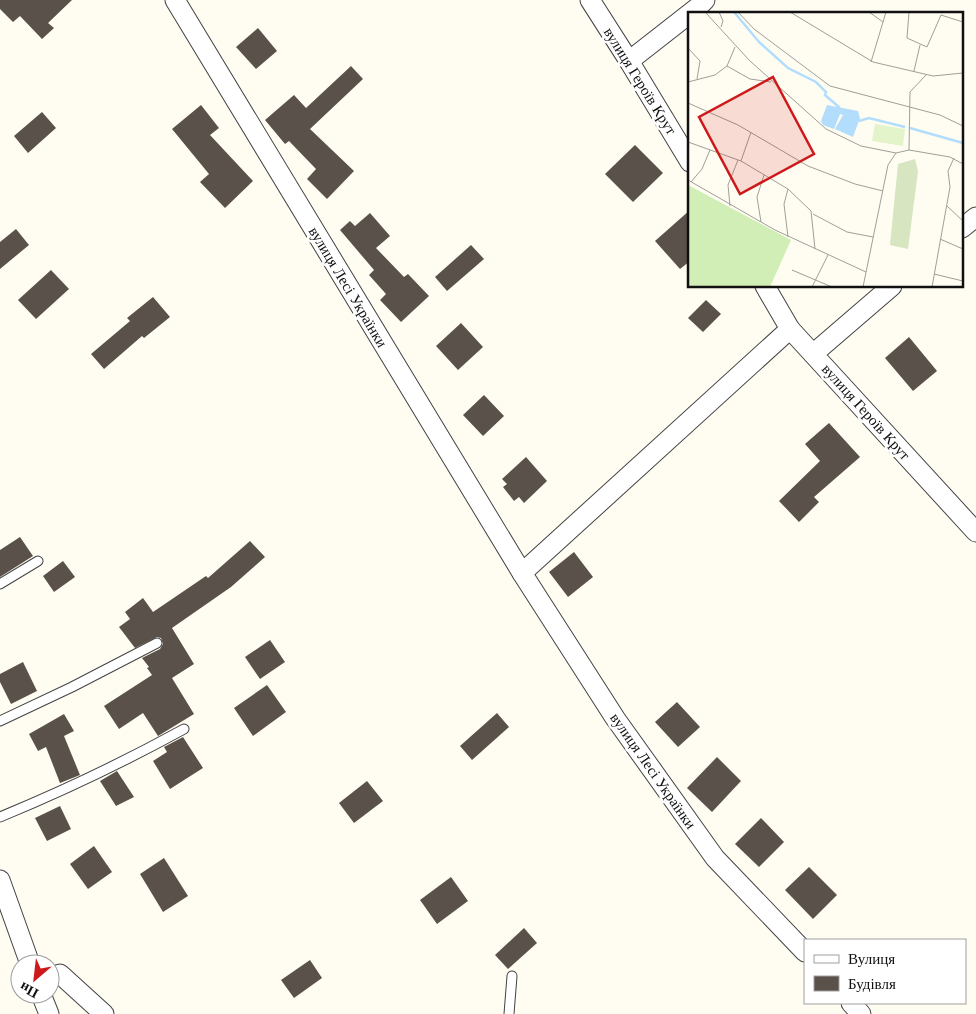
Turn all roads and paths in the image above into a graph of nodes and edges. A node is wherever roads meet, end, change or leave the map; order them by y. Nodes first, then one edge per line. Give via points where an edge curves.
1 (174, 0) edge
2 (590, 0) edge
3 (705, 0) edge
4 (692, 12) edge
5 (688, 15) edge
6 (629, 61) junction
7 (688, 159) edge
8 (976, 217) edge
9 (964, 226) edge
10 (765, 288) edge
11 (890, 288) edge
12 (790, 329) junction
13 (814, 354) junction
14 (976, 532) edge
15 (38, 561) dead end
16 (522, 573) junction
17 (0, 584) edge
18 (157, 643) dead end
19 (0, 721) edge
20 (184, 728) dead end
21 (0, 817) edge
22 (0, 880) edge
23 (804, 951) edge
24 (26, 954) edge
25 (60, 974) edge
26 (512, 976) dead end
27 (852, 1004) edge
28 (104, 1014) edge
29 (509, 1014) edge
30 (861, 1014) edge

1 - 16 street, вулиця Лесі Українки
2 - 6 street, вулиця Героїв Крут
3 - 4 street
5 - 6 street
6 - 7 street, вулиця Героїв Крут
8 - 9 street
10 - 12 street, вулиця Героїв Крут
11 - 13 street
12 - 13 street, вулиця Героїв Крут
12 - 16 street
13 - 14 street, вулиця Героїв Крут
15 - 17 lane
16 - 23 street, вулиця Лесі Українки via 615,718 715,858
18 - 19 lane
20 - 21 lane via 127,759
22 - 24 street
25 - 28 street
26 - 29 lane
27 - 30 street

